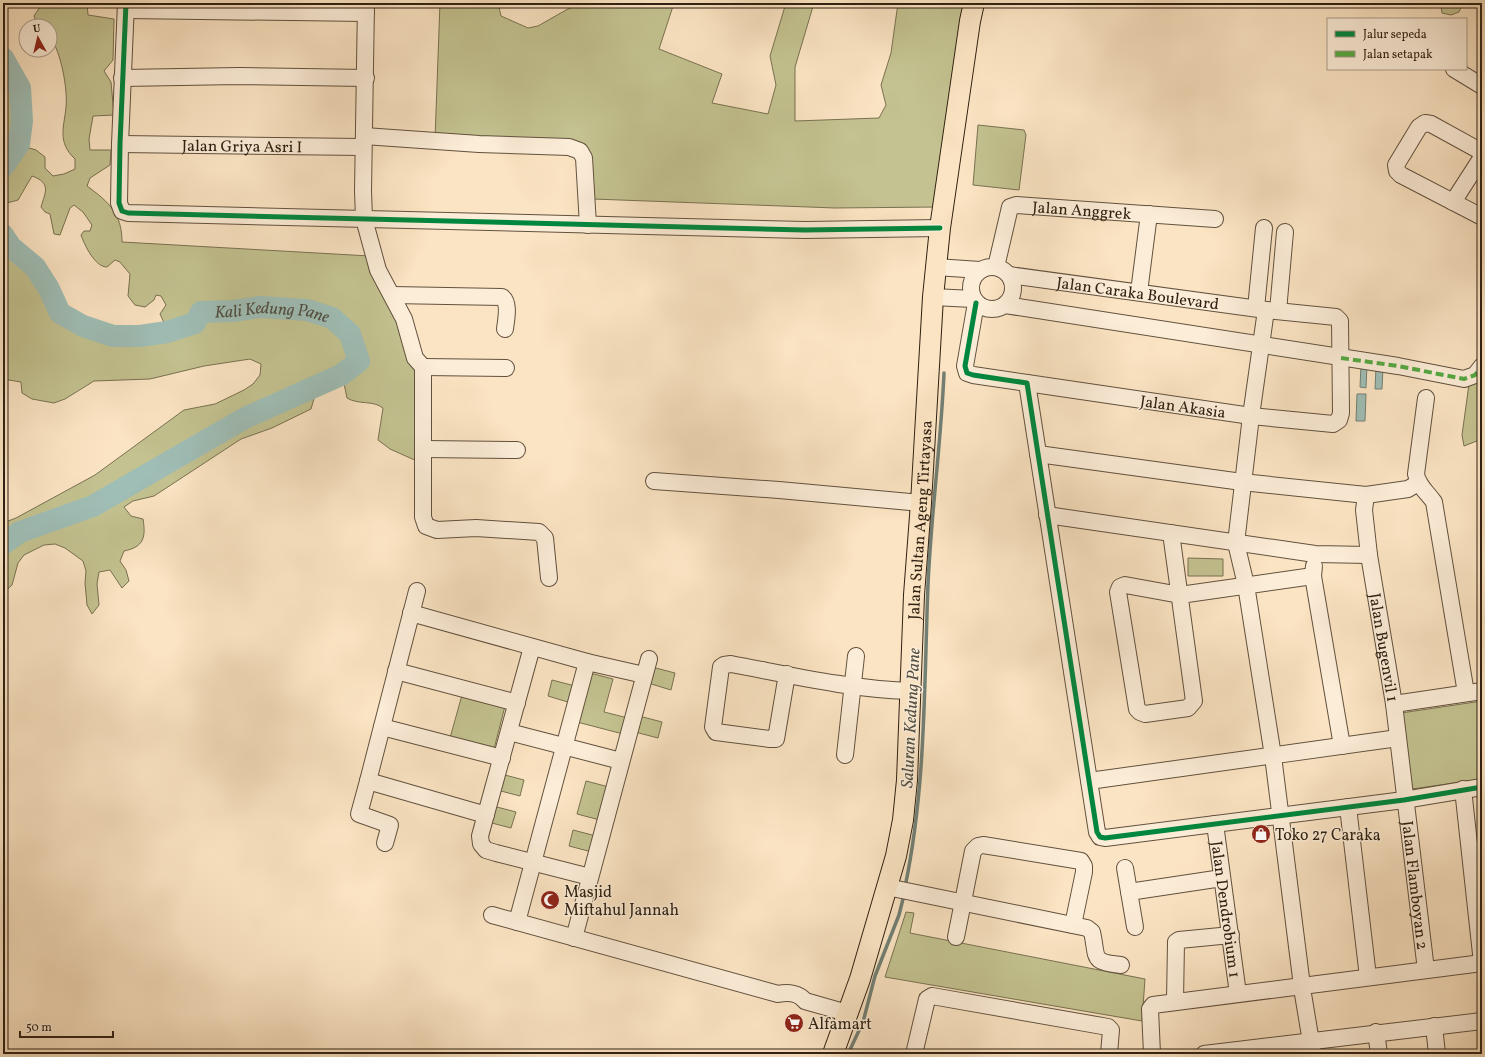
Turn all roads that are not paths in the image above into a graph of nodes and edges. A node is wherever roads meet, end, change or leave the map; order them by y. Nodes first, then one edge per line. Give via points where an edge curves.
1 (974, 3) edge
2 (126, 7) edge
3 (366, 8) edge
4 (1457, 70) edge
5 (122, 78) junction
6 (366, 78) junction
7 (1480, 79) edge
8 (364, 142) junction
9 (120, 144) junction
10 (1482, 152) edge
11 (1482, 157) edge
12 (1453, 202) junction
13 (1149, 214) junction
14 (1482, 217) edge
15 (364, 219) junction
16 (1215, 219) dead end
17 (588, 225) junction
18 (940, 228) junction
19 (1264, 228) dead end
20 (1285, 232) dead end
21 (940, 267) junction
22 (980, 270) junction
23 (1002, 271) junction
24 (1139, 292) junction
25 (392, 295) junction
26 (936, 297) junction
27 (969, 300) junction
28 (1005, 305) junction
29 (1267, 310) junction
30 (505, 329) dead end
31 (1261, 345) junction
32 (1340, 358) junction
33 (1482, 366) edge
34 (423, 367) junction
35 (506, 368) dead end
36 (1027, 383) junction
37 (1426, 398) dead end
38 (1251, 416) junction
39 (424, 450) junction
40 (517, 450) dead end
41 (1038, 454) junction
42 (654, 481) dead end
43 (1242, 482) junction
44 (1418, 483) junction
45 (1366, 495) junction
46 (921, 504) junction
47 (1047, 515) junction
48 (1170, 533) junction
49 (1236, 543) junction
50 (1315, 554) junction
51 (1369, 555) junction
52 (1313, 576) junction
53 (549, 578) dead end
54 (1246, 585) junction
55 (417, 591) dead end
56 (1180, 595) junction
57 (411, 613) junction
58 (532, 647) junction
59 (856, 656) dead end
60 (649, 659) dead end
61 (587, 662) junction
62 (396, 671) junction
63 (787, 674) junction
64 (644, 675) junction
65 (853, 687) junction
66 (909, 691) junction
67 (1482, 691) edge
68 (1466, 693) junction
69 (517, 703) junction
70 (1394, 704) junction
71 (382, 727) junction
72 (509, 732) junction
73 (1398, 738) junction
74 (564, 746) junction
75 (1342, 746) junction
76 (845, 755) dead end
77 (1273, 756) junction
78 (502, 758) junction
79 (621, 761) junction
80 (368, 780) junction
81 (1089, 781) junction
82 (1482, 788) edge
83 (1463, 790) junction
84 (1404, 800) junction
85 (1348, 807) junction
86 (486, 815) junction
87 (1282, 816) junction
88 (1214, 824) junction
89 (385, 843) dead end
90 (533, 864) junction
91 (1125, 868) dead end
92 (590, 877) junction
93 (1222, 878) junction
94 (892, 888) junction
95 (1129, 892) junction
96 (963, 903) junction
97 (492, 915) dead end
98 (517, 922) junction
99 (1073, 925) junction
100 (1135, 927) dead end
101 (1230, 935) junction
102 (956, 937) dead end
103 (574, 938) junction
104 (1482, 963) edge
105 (1121, 965) dead end
106 (1426, 970) junction
107 (1368, 977) junction
108 (1303, 986) junction
109 (1238, 994) junction
110 (1175, 1001) junction
111 (847, 1013) junction
112 (1482, 1021) edge
113 (1434, 1026) junction
114 (1376, 1032) junction
115 (1312, 1047) edge
116 (1248, 1052) edge
117 (832, 1054) edge
118 (914, 1054) edge
119 (1108, 1054) edge
120 (1152, 1054) edge
121 (1204, 1054) edge
122 (1379, 1054) edge
123 (1437, 1054) edge

1 - 18 main road, Jalan Sultan Ageng Tirtayasa
2 - 3 street
2 - 5 street
3 - 6 street
4 - 7 street
5 - 6 street
5 - 9 street
6 - 8 street
8 - 9 street, Jalan Griya Asri I
8 - 15 street
8 - 17 street, Jalan Griya Asri I via 570,147 580,150 584,158
9 - 15 street via 119,203 122,211 128,213
10 - 12 street via 1425,123 1419,127 1396,165 1401,175
11 - 12 street
12 - 14 street
13 - 16 street, Jalan Anggrek
13 - 23 street, Jalan Anggrek via 1016,205 1010,207
13 - 24 street
15 - 17 street
15 - 25 street via 378,270
17 - 18 street via 805,230
18 - 21 main road, Jalan Sultan Ageng Tirtayasa
19 - 29 street
20 - 29 street
21 - 22 street
21 - 26 main road, Jalan Sultan Ageng Tirtayasa
22 - 23 street via 987,267
22 - 27 street via 971,284
23 - 24 street, Jalan Caraka Boulevard
23 - 28 street via 1012,283 1013,291
24 - 29 street, Jalan Caraka Boulevard
25 - 30 street via 502,297 506,305
25 - 34 street via 404,319 415,358
26 - 27 street
26 - 46 main road, Jalan Sultan Ageng Tirtayasa
27 - 28 street via 990,309
27 - 36 street, Jalan Akasia via 965,366 967,373
28 - 31 street, Jalan Caraka Boulevard
29 - 31 street
29 - 32 street, Jalan Caraka Boulevard via 1339,318
31 - 32 street, Jalan Caraka Boulevard
31 - 38 street
32 - 33 street, Jalan Caraka Boulevard via 1464,379 1474,375
32 - 38 street, Jalan Akasia via 1339,420 1333,424
34 - 35 street
34 - 39 street
36 - 38 street, Jalan Akasia
36 - 41 street
37 - 44 street via 1416,474
38 - 43 street
39 - 40 street
39 - 53 street via 422,508 426,526 437,530 469,528 538,532 545,538
41 - 43 street
41 - 47 street
42 - 46 street
43 - 45 street
43 - 49 street
44 - 45 street via 1408,489
44 - 68 street via 1434,502
45 - 51 street, Jalan Bugenvil 1 via 1364,510
46 - 66 main road, Jalan Sultan Ageng Tirtayasa
47 - 48 street
47 - 81 street
48 - 49 street
48 - 56 street
49 - 50 street
49 - 54 street
50 - 51 street
50 - 52 street
51 - 70 street, Jalan Bugenvil 1
52 - 54 street
52 - 75 street
54 - 56 street
54 - 77 street
55 - 57 street
56 - 56 street via 1194,701 1188,708 1145,714 1137,709 1118,592 1120,587 1125,585
57 - 58 street
57 - 62 street
58 - 61 street
58 - 69 street
59 - 65 street
60 - 64 street
61 - 64 street
61 - 74 street
62 - 69 street
62 - 71 street
63 - 63 street via 776,739 716,732 713,727 721,667 731,664
63 - 65 street
64 - 79 street
65 - 66 street
65 - 76 street
66 - 94 main road, Jalan Sultan Ageng Tirtayasa via 903,820
67 - 68 street
68 - 70 street
69 - 72 street
70 - 73 street, Jalan Bugenvil 1
71 - 78 street
71 - 80 street
72 - 74 street
72 - 78 street
73 - 75 street
73 - 84 street, Jalan Bugenvil 1
74 - 79 street
74 - 90 street
75 - 77 street
77 - 81 street
77 - 87 street
78 - 86 street
79 - 92 street
80 - 86 street
80 - 89 street via 358,814 390,825
81 - 88 street via 1100,837
82 - 83 street
83 - 84 street
83 - 104 street
84 - 85 street
84 - 106 street, Jalan Flamboyan 2
85 - 87 street
85 - 107 street
86 - 90 street via 480,836 481,844 486,850
87 - 88 street
87 - 108 street
88 - 93 street, Jalan Dendrobium 1
90 - 92 street
90 - 98 street
91 - 95 street
92 - 103 street
93 - 95 street
93 - 101 street, Jalan Dendrobium 1
94 - 96 street
94 - 111 main road, Jalan Sultan Ageng Tirtayasa
95 - 100 street
96 - 99 street
96 - 99 street via 973,851 978,846 1082,861 1084,872
96 - 102 street
97 - 98 street
98 - 103 street
99 - 105 street via 1087,928 1092,932 1099,960 1103,963
101 - 109 street, Jalan Dendrobium 1
101 - 110 street via 1176,942
103 - 111 street via 778,994 787,992 801,996 805,1001
104 - 106 street
106 - 107 street
107 - 108 street
108 - 109 street
108 - 115 street
109 - 110 street
110 - 120 street via 1150,1006
111 - 117 main road, Jalan Sultan Ageng Tirtayasa
112 - 113 street
113 - 114 street
113 - 123 street
114 - 115 street
114 - 122 street
115 - 116 street
116 - 121 street
118 - 119 street via 923,1009 927,999 932,996 1108,1027 1112,1036

